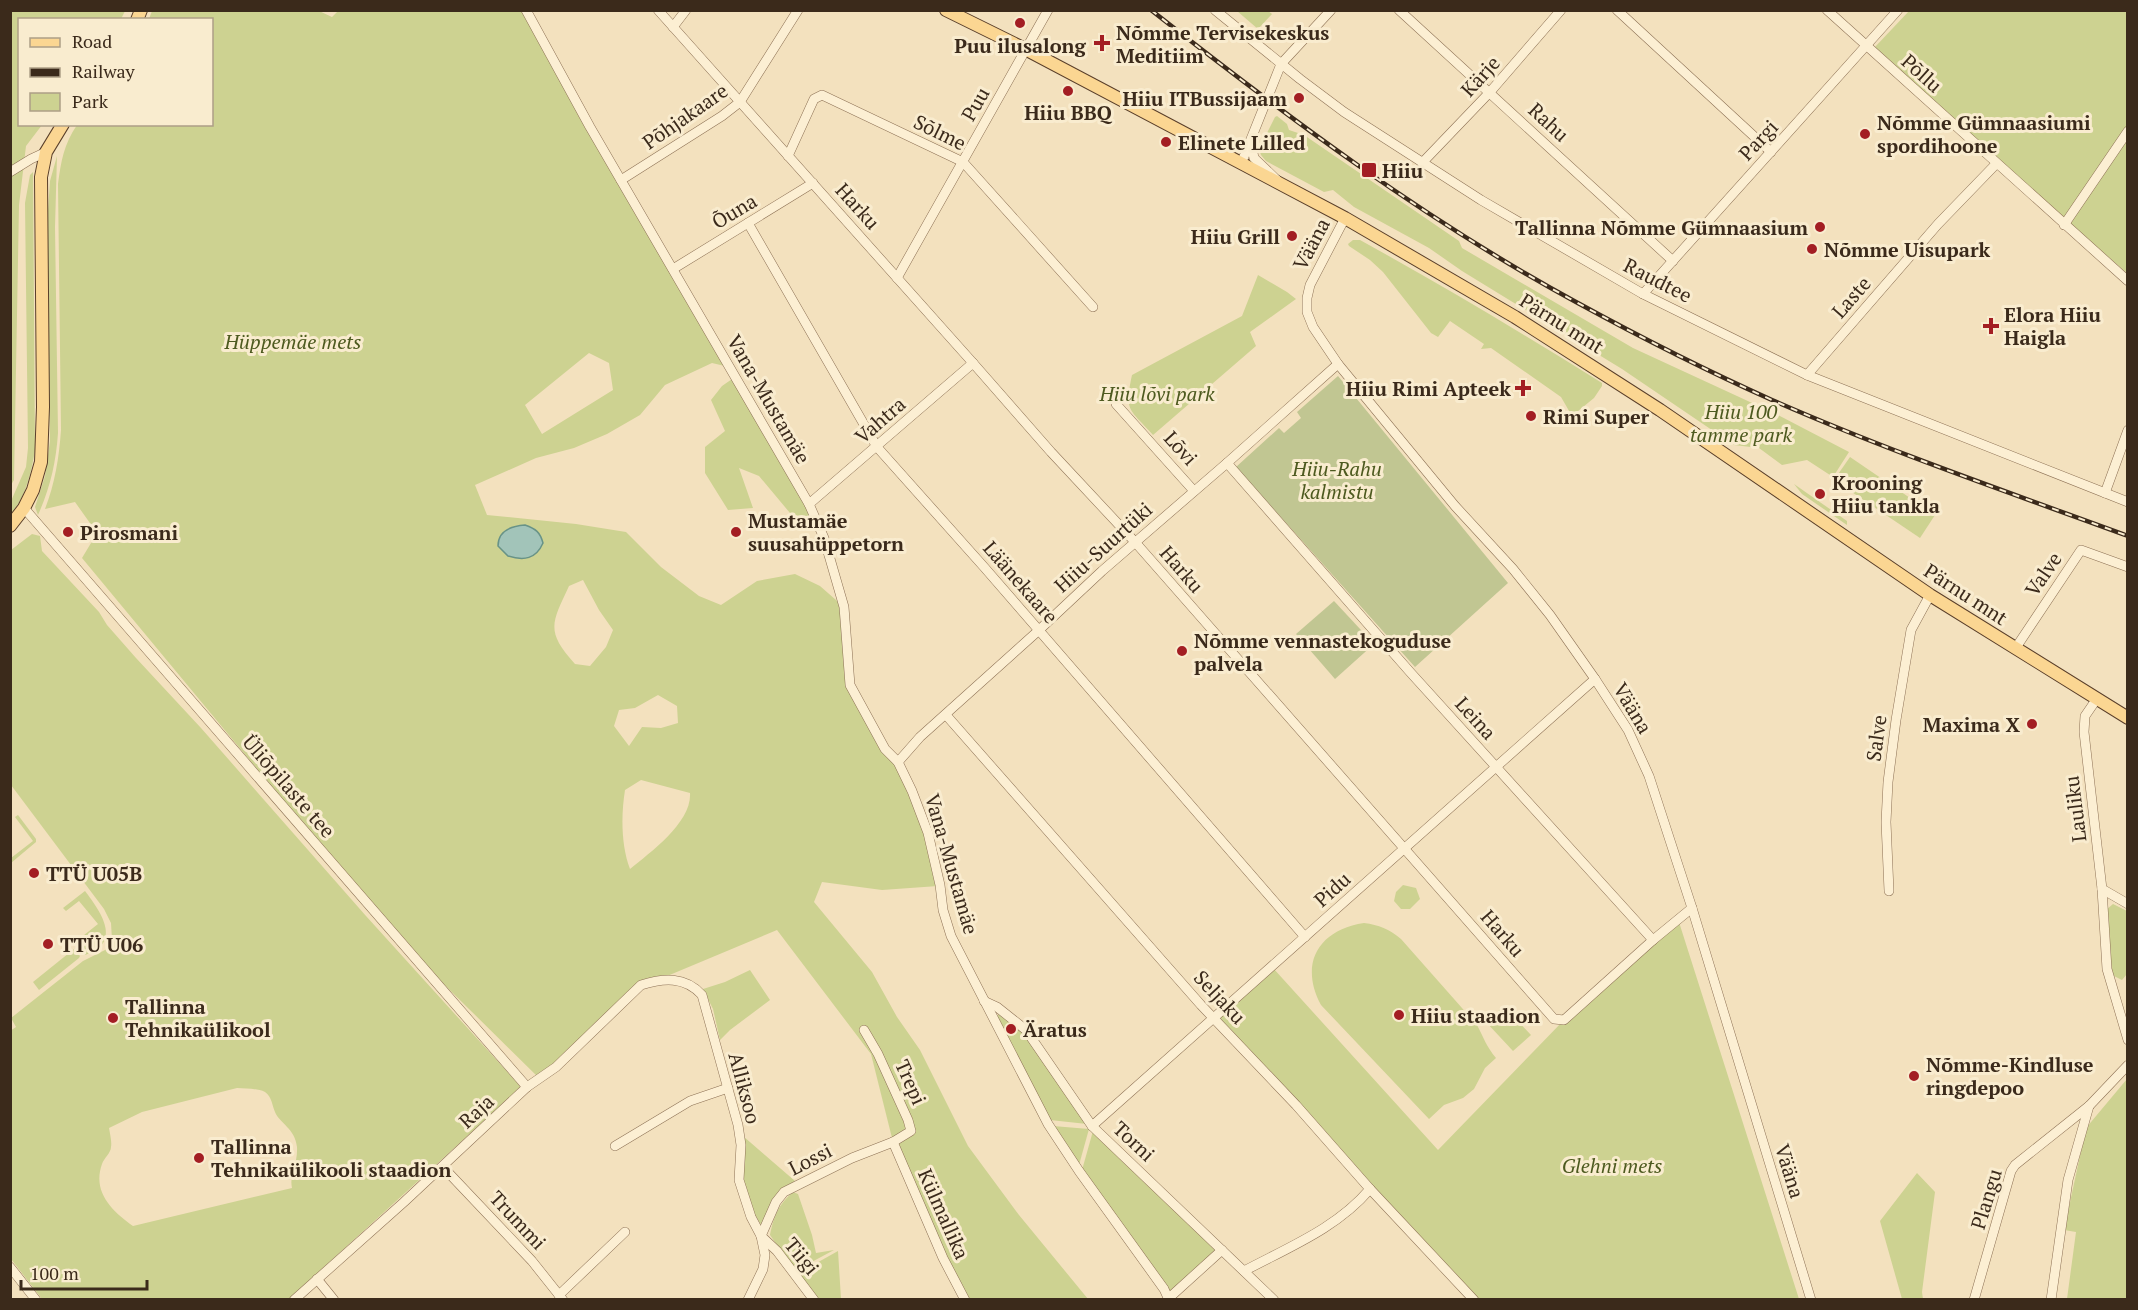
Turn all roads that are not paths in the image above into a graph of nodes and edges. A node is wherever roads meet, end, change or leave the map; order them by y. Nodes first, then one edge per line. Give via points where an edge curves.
1 (526, 10) edge
2 (658, 10) edge
3 (686, 10) edge
4 (798, 10) edge
5 (946, 10) edge
6 (1048, 10) edge
7 (1215, 10) edge
8 (1331, 10) edge
9 (1400, 10) edge
10 (1561, 10) edge
11 (1617, 10) edge
12 (1827, 10) edge
13 (1898, 10) edge
14 (673, 27) junction
15 (1867, 47) junction
16 (1027, 50) junction
17 (1281, 64) junction
18 (1490, 92) junction
19 (740, 102) junction
20 (62, 126) edge
21 (2127, 131) edge
22 (1251, 141) junction
23 (46, 152) junction
24 (1771, 152) junction
25 (788, 156) junction
26 (963, 162) junction
27 (1422, 163) junction
28 (1241, 164) junction
29 (1996, 164) junction
30 (10, 172) edge
31 (621, 180) junction
32 (813, 183) junction
33 (1281, 185) junction
34 (1346, 219) junction
35 (748, 223) junction
36 (2064, 225) junction
37 (1673, 261) junction
38 (673, 269) junction
39 (897, 278) junction
40 (2127, 281) edge
41 (1643, 294) junction
42 (1093, 307) dead end
43 (974, 363) junction
44 (1338, 364) junction
45 (1807, 375) junction
46 (1116, 404) dead end
47 (2127, 430) edge
48 (877, 447) junction
49 (1227, 463) junction
50 (1194, 491) junction
51 (2105, 493) junction
52 (2127, 502) edge
53 (809, 504) junction
54 (24, 508) junction
55 (10, 526) edge
56 (1135, 543) junction
57 (2127, 567) edge
58 (1930, 595) junction
59 (1038, 631) junction
60 (2015, 649) junction
61 (1595, 679) junction
62 (2096, 700) junction
63 (946, 715) junction
64 (2127, 718) edge
65 (898, 762) junction
66 (1496, 768) junction
67 (1403, 849) junction
68 (2102, 890) junction
69 (1889, 891) dead end
70 (2127, 904) edge
71 (1692, 908) junction
72 (1305, 937) junction
73 (1653, 940) junction
74 (693, 986) joint
75 (984, 1001) junction
76 (1214, 1017) junction
77 (864, 1030) dead end
78 (2127, 1040) edge
79 (2127, 1065) edge
80 (527, 1087) junction
81 (728, 1088) junction
82 (2089, 1106) junction
83 (1092, 1126) junction
84 (893, 1142) junction
85 (615, 1146) dead end
86 (443, 1167) junction
87 (1370, 1189) junction
88 (626, 1232) dead end
89 (761, 1236) junction
90 (1222, 1250) junction
91 (10, 1267) edge
92 (1245, 1270) junction
93 (317, 1279) junction
94 (561, 1297) edge
95 (36, 1299) edge
96 (294, 1299) edge
97 (334, 1299) edge
98 (748, 1299) edge
99 (814, 1299) edge
100 (965, 1299) edge
101 (1169, 1299) edge
102 (1274, 1299) edge
103 (1474, 1299) edge
104 (1811, 1299) edge
105 (1974, 1299) edge
106 (2051, 1299) edge

1 - 31 street, Vana-Mustamäe
2 - 14 street, Harku
3 - 14 street
4 - 19 street, Põhjakaare
5 - 16 main road, Pärnu mnt
6 - 16 street, Puu
7 - 17 street, Raudtee
8 - 17 street
9 - 18 street, Rahu
10 - 18 street, Kärje
11 - 24 street
12 - 15 street, Põllu
13 - 15 street, Pargi
14 - 19 street, Harku
15 - 24 street, Pargi
15 - 29 street, Põllu
16 - 26 street, Puu
16 - 28 main road, Pärnu mnt
17 - 22 street
17 - 27 street, Raudtee via 1344,112
18 - 27 street, Kärje
18 - 37 street, Rahu
19 - 25 street, Harku
19 - 31 street, Põhjakaare
20 - 23 main road
21 - 36 street
22 - 28 street
22 - 33 street via 1254,158
23 - 30 street
23 - 54 main road via 39,198 41,462
24 - 37 street, Pargi
25 - 26 street, Sõlme via 814,99 822,95
25 - 32 street, Harku
26 - 39 street, Puu
26 - 42 street, Sõlme
27 - 41 street, Raudtee
28 - 33 main road, Pärnu mnt
29 - 36 street, Põllu
29 - 45 street, Laste
31 - 38 street, Vana-Mustamäe
32 - 35 street, Õuna
32 - 39 street, Harku
33 - 34 main road, Pärnu mnt
34 - 44 street, Vääna via 1326,251 1307,298 1313,327
34 - 58 main road, Pärnu mnt via 1588,362
35 - 38 street, Õuna
35 - 48 street, Läänekaare
36 - 40 street, Põllu
37 - 41 street, Pargi
38 - 53 street, Vana-Mustamäe
39 - 43 street, Harku
41 - 45 street, Raudtee
43 - 48 street, Vahtra
43 - 56 street, Harku
44 - 49 street, Hiiu-Suurtüki
44 - 61 street, Vääna via 1532,592
45 - 51 street, Raudtee
46 - 50 street, Lõvi
47 - 51 street
48 - 53 street, Vahtra
48 - 59 street, Läänekaare
49 - 50 street, Hiiu-Suurtüki
49 - 66 street, Leina
50 - 56 street, Hiiu-Suurtüki
51 - 52 street, Raudtee
53 - 65 street, Vana-Mustamäe via 824,538 844,607 850,685 885,749
54 - 55 main road
54 - 80 street, Üliõpilaste tee
56 - 59 street, Hiiu-Suurtüki
56 - 67 street, Harku
57 - 60 street, Valve via 2080,550
58 - 60 main road, Pärnu mnt
58 - 69 street, Salve via 1911,630 1896,720 1886,822
59 - 63 street, Hiiu-Suurtüki
59 - 72 street, Läänekaare
60 - 62 main road, Pärnu mnt
61 - 66 street, Pidu
61 - 71 street, Vääna via 1628,730 1649,776
62 - 64 main road, Pärnu mnt
62 - 68 street, Lauliku via 2085,716 2084,732
63 - 65 street, Hiiu-Suurtüki
63 - 76 street, Seljaku
65 - 75 street, Vana-Mustamäe via 928,833 951,936
66 - 67 street, Pidu
66 - 73 street, Leina
67 - 72 street, Pidu
67 - 73 street, Harku via 1554,1019 1564,1020
68 - 70 street
68 - 78 street via 2107,969
71 - 73 street, Harku
71 - 104 street, Vääna
72 - 76 street, Pidu
74 - 80 street, Raja via 660,979 641,985 556,1067
74 - 81 street, Alliksoo via 702,995
75 - 83 street, Torni via 1026,1030
75 - 101 street, Vana-Mustamäe via 1048,1124
76 - 83 street, Pidu
76 - 87 street, Seljaku
77 - 84 street, Trepi via 911,1131
79 - 82 street, Plangu
80 - 86 street, Raja
81 - 85 street via 690,1101
81 - 89 street, Alliksoo via 741,1145 739,1180
82 - 105 street, Plangu via 2011,1171
82 - 106 street, Plangu via 2068,1180
83 - 90 street, Torni
84 - 89 street, Lossi via 784,1192
84 - 100 street, Külmallika via 942,1258
86 - 93 street, Raja
86 - 94 street, Trummi
87 - 92 street via 1358,1204 1323,1230
87 - 103 street, Seljaku
88 - 94 street
89 - 98 street via 764,1269
89 - 99 street, Tiigi
90 - 92 street, Torni
90 - 101 street
91 - 95 street
92 - 102 street, Torni
93 - 96 street, Raja
93 - 97 street

